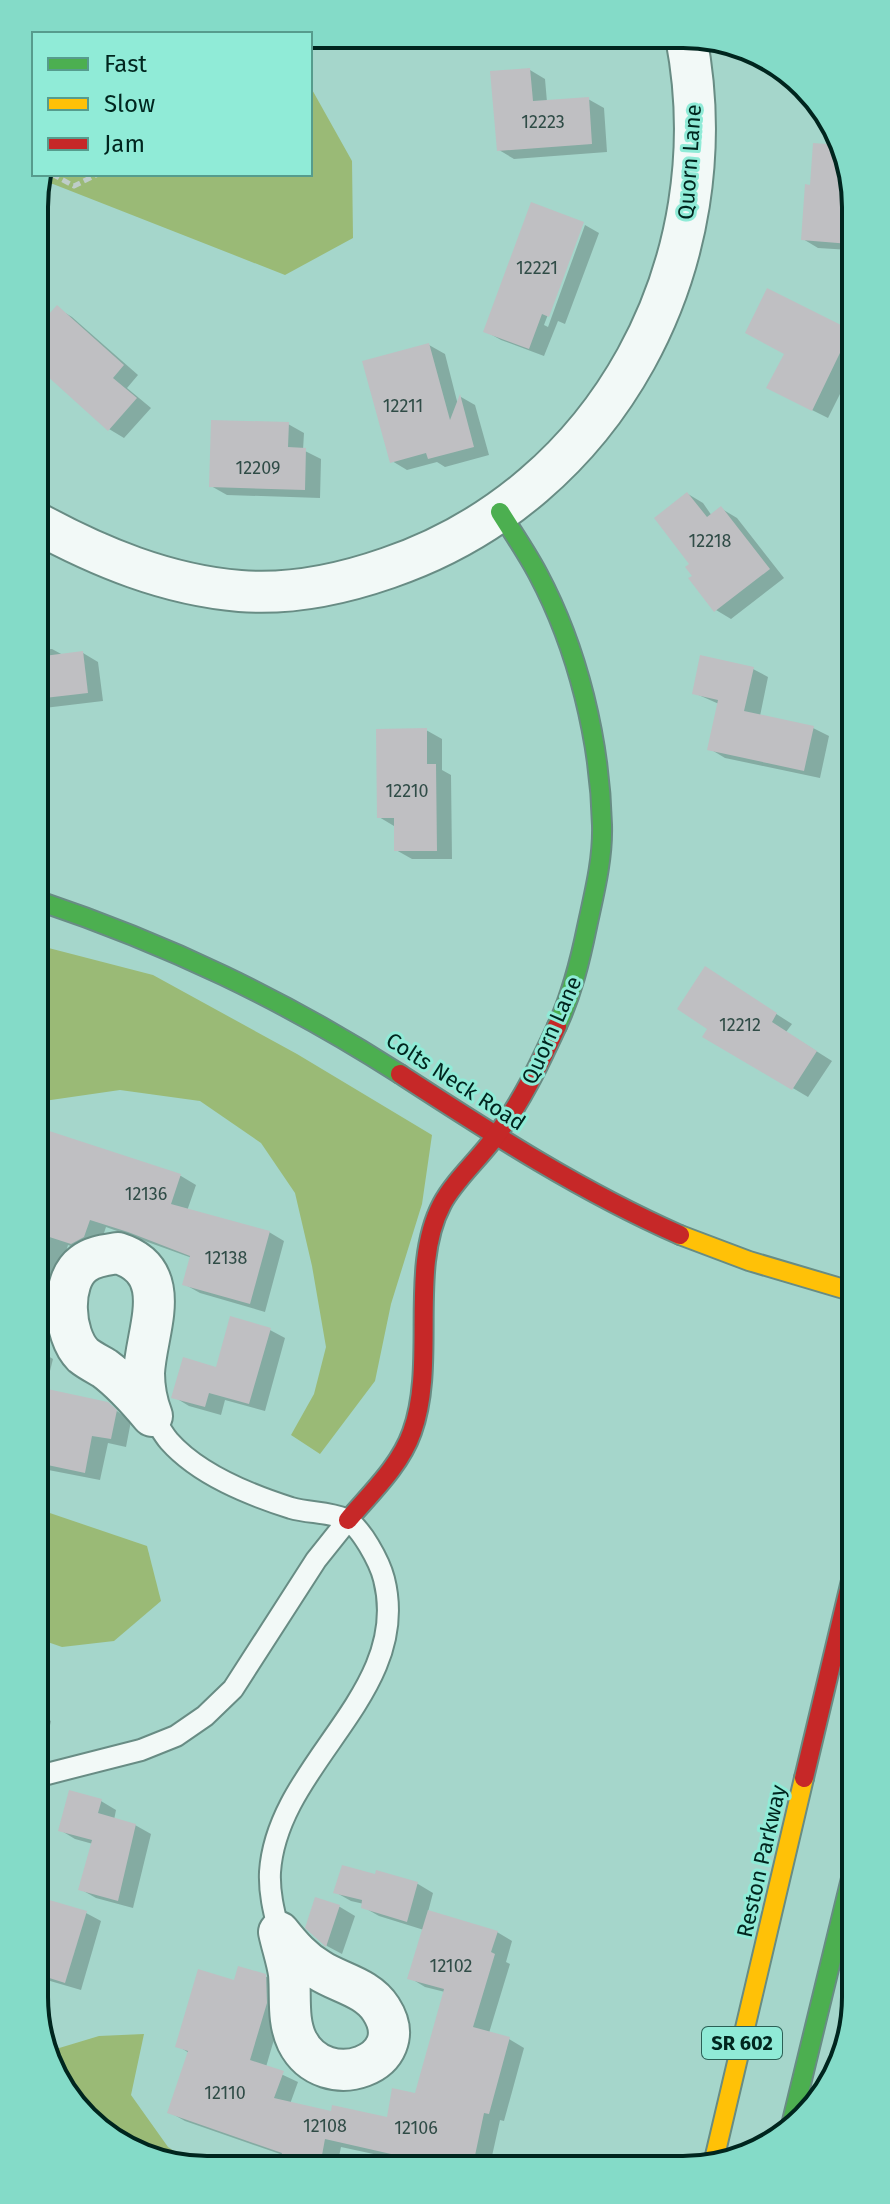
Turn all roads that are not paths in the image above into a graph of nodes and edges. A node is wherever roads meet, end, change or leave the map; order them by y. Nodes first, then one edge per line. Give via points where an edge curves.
1 (688, 48) edge
2 (500, 512) junction
3 (48, 529) edge
4 (48, 904) edge
5 (496, 1136) junction
6 (842, 1289) edge
7 (152, 1416) dead end
8 (348, 1520) junction
9 (842, 1619) edge
10 (48, 1775) edge
11 (842, 1915) edge
12 (279, 1932) dead end
13 (795, 2110) edge
14 (716, 2153) edge

1 - 2 street, Quorn Lane via 696,132 691,197 679,258 658,317 597,418 547,473
2 - 3 street, Quorn Lane via 419,558 363,577 302,589 243,591 199,585 137,569
2 - 5 street, Quorn Lane via 560,622 583,694 602,827 596,887 562,1015 532,1080
4 - 5 street, Colts Neck Road via 192,960 292,1008
5 - 6 street, Colts Neck Road via 670,1233
5 - 8 street, Quorn Lane via 442,1204 430,1241 422,1396 412,1434 393,1468
7 - 8 lane via 193,1462 244,1490
8 - 10 lane via 233,1689 205,1716 176,1736 141,1750
8 - 12 lane via 370,1546 384,1577 387,1640 375,1673 292,1800 276,1841 271,1883
9 - 14 street, Reston Parkway / SR 602
11 - 13 street, SR 602

